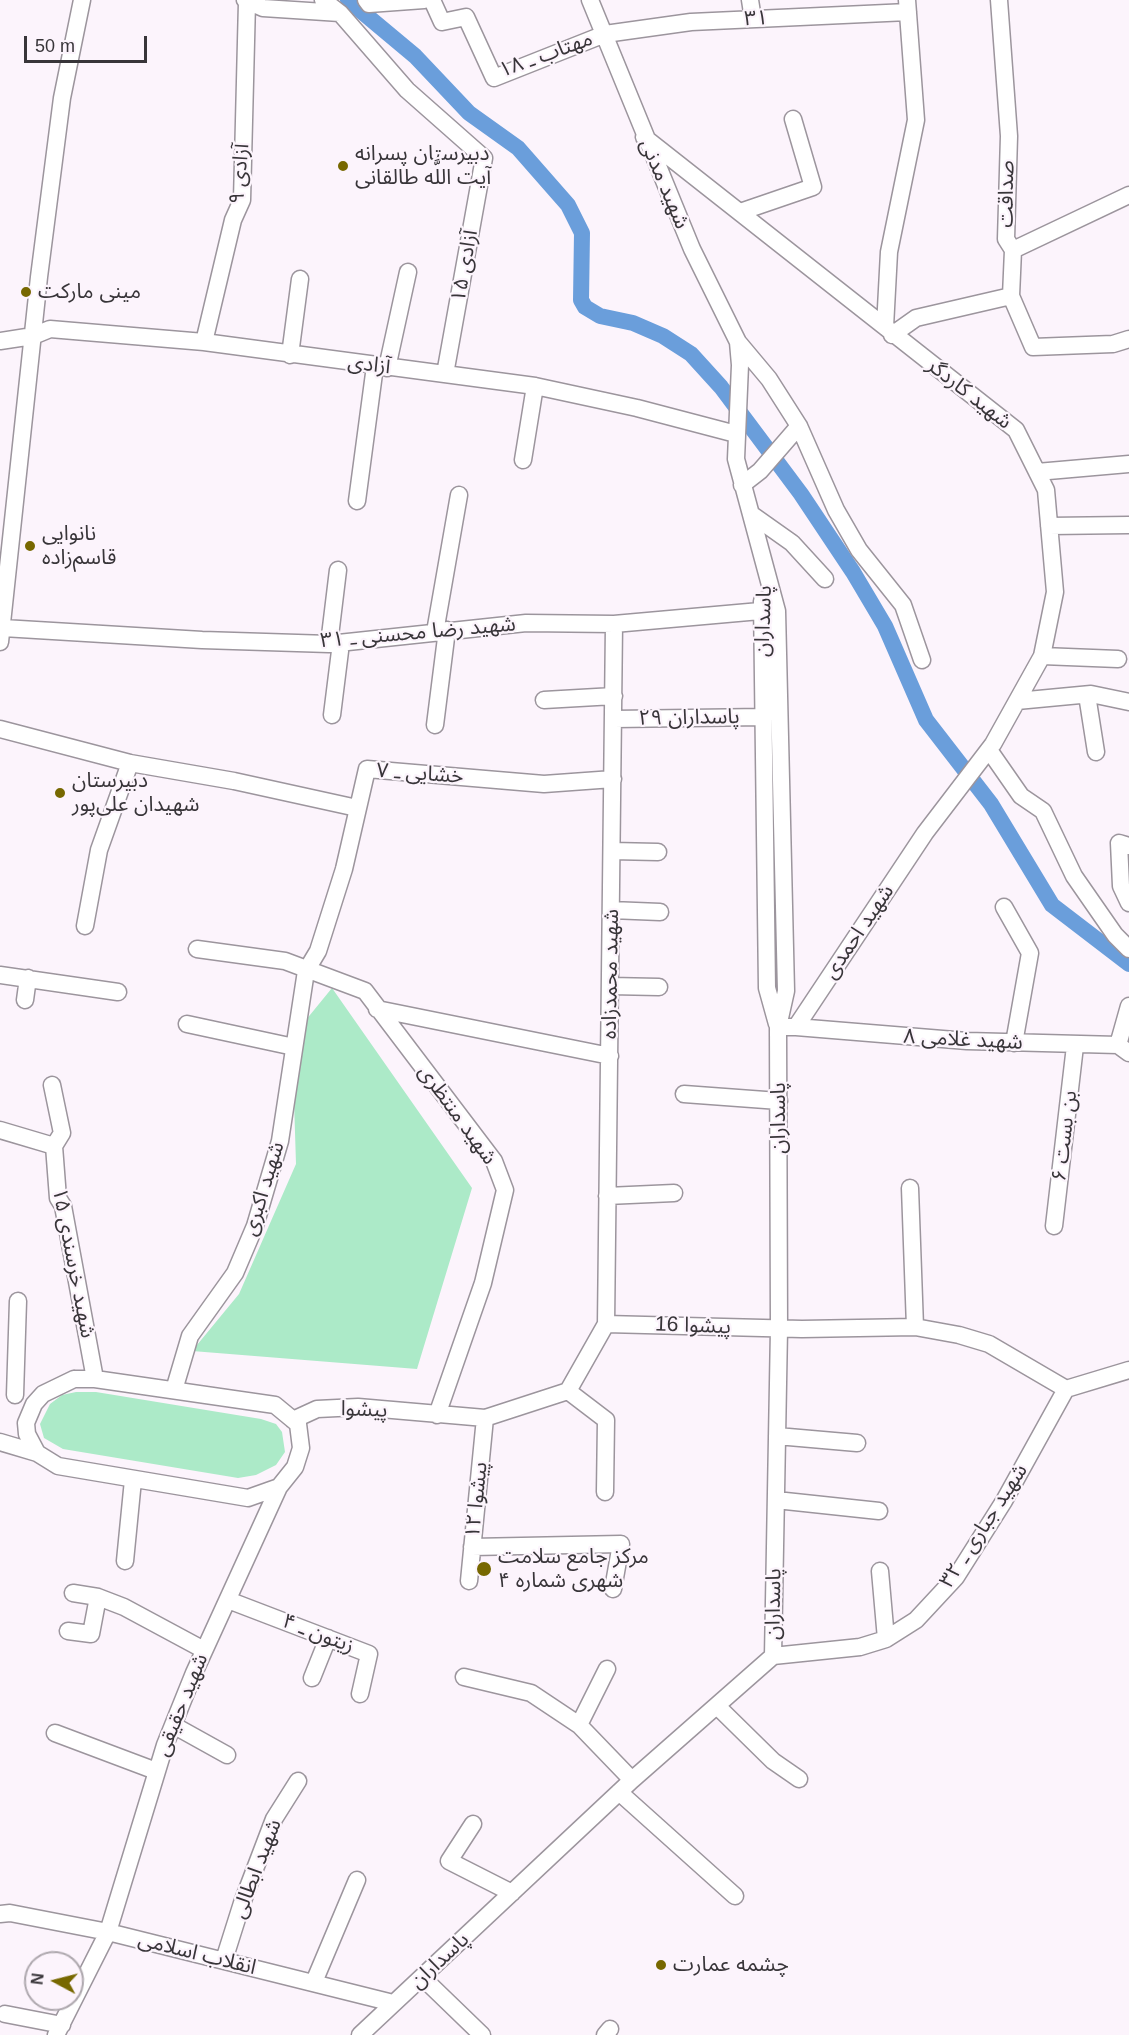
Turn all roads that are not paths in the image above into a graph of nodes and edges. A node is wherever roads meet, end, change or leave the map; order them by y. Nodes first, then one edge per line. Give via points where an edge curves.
1 (82, 0) edge
2 (323, 0) edge
3 (424, 0) edge
4 (432, 0) edge
5 (590, 0) edge
6 (750, 0) edge
7 (999, 0) edge
8 (246, 1) edge
9 (367, 2) edge
10 (908, 6) edge
11 (340, 13) junction
12 (753, 19) junction
13 (605, 34) junction
14 (793, 119) dead end
15 (644, 137) junction
16 (1129, 195) edge
17 (740, 212) junction
18 (1013, 250) junction
19 (408, 272) dead end
20 (300, 279) dead end
21 (1011, 296) junction
22 (888, 331) junction
23 (33, 336) junction
24 (1129, 339) edge
25 (0, 341) edge
26 (204, 342) junction
27 (738, 342) junction
28 (290, 355) junction
29 (381, 367) junction
30 (445, 374) junction
31 (535, 386) junction
32 (799, 426) junction
33 (736, 427) junction
34 (523, 460) dead end
35 (1129, 464) edge
36 (1037, 472) junction
37 (742, 485) junction
38 (459, 495) dead end
39 (357, 501) dead end
40 (751, 513) junction
41 (1129, 525) edge
42 (1050, 526) junction
43 (338, 570) dead end
44 (766, 574) junction
45 (825, 579) dead end
46 (760, 611) junction
47 (614, 624) junction
48 (441, 631) junction
49 (2, 635) edge
50 (335, 644) junction
51 (1042, 656) junction
52 (1118, 659) dead end
53 (922, 660) dead end
54 (1087, 695) junction
55 (614, 696) junction
56 (544, 700) dead end
57 (1017, 701) junction
58 (1129, 702) edge
59 (332, 715) dead end
60 (764, 717) junction
61 (614, 719) junction
62 (435, 725) dead end
63 (0, 729) edge
64 (1096, 752) dead end
65 (985, 755) junction
66 (130, 763) junction
67 (613, 779) junction
68 (357, 808) junction
69 (1129, 846) edge
70 (612, 850) junction
71 (658, 852) dead end
72 (1129, 903) edge
73 (1004, 907) dead end
74 (611, 910) junction
75 (660, 912) dead end
76 (86, 926) dead end
77 (197, 949) dead end
78 (1129, 949) edge
79 (306, 971) junction
80 (0, 975) edge
81 (28, 978) junction
82 (610, 986) junction
83 (659, 987) dead end
84 (118, 992) dead end
85 (25, 1000) dead end
86 (1129, 1006) edge
87 (377, 1009) junction
88 (187, 1024) dead end
89 (778, 1027) junction
90 (796, 1027) junction
91 (1014, 1043) junction
92 (1076, 1046) junction
93 (294, 1047) junction
94 (1124, 1049) edge
95 (610, 1056) junction
96 (52, 1085) dead end
97 (684, 1094) dead end
98 (779, 1101) junction
99 (0, 1130) edge
100 (54, 1146) junction
101 (910, 1188) dead end
102 (674, 1193) dead end
103 (607, 1196) junction
104 (1054, 1226) dead end
105 (18, 1301) dead end
106 (606, 1324) junction
107 (915, 1327) junction
108 (779, 1329) junction
109 (1129, 1370) edge
110 (95, 1379) junction
111 (1066, 1389) junction
112 (174, 1390) junction
113 (568, 1391) junction
114 (8, 1394) edge
115 (43, 1394) junction
116 (437, 1414) junction
117 (485, 1418) junction
118 (293, 1420) junction
119 (777, 1436) junction
120 (0, 1442) edge
121 (857, 1443) dead end
122 (37, 1454) junction
123 (133, 1480) junction
124 (279, 1487) junction
125 (605, 1492) dead end
126 (776, 1500) junction
127 (879, 1511) dead end
128 (472, 1546) junction
129 (125, 1561) dead end
130 (880, 1571) dead end
131 (469, 1581) dead end
132 (613, 1589) dead end
133 (73, 1593) dead end
134 (98, 1597) junction
135 (228, 1600) junction
136 (68, 1631) dead end
137 (328, 1638) junction
138 (886, 1639) junction
139 (204, 1650) junction
140 (773, 1656) junction
141 (607, 1669) dead end
142 (464, 1677) dead end
143 (312, 1678) dead end
144 (360, 1694) dead end
145 (717, 1706) junction
146 (173, 1725) junction
147 (579, 1725) junction
148 (55, 1733) dead end
149 (227, 1755) dead end
150 (156, 1770) junction
151 (799, 1779) dead end
152 (632, 1780) junction
153 (298, 1781) dead end
154 (619, 1792) junction
155 (473, 1824) dead end
156 (357, 1880) dead end
157 (512, 1893) junction
158 (735, 1896) dead end
159 (0, 1914) edge
160 (108, 1932) junction
161 (224, 1960) junction
162 (423, 1978) junction
163 (314, 1982) junction
164 (393, 2003) junction
165 (5, 2014) dead end
166 (59, 2030) edge
167 (360, 2035) edge
168 (482, 2035) edge

1 - 23 street via 62,98
2 - 11 street
3 - 9 street
4 - 13 street, مهتاب ـ ۱۸ via 442,22 466,16 494,78
5 - 13 street, شهید مدنی
6 - 12 street
7 - 18 street, صداقت via 1009,136 1006,239
8 - 11 street via 262,8
8 - 26 street, آزادی ۹ via 242,200 233,220
10 - 12 street, ۳۱
10 - 22 street via 916,120 889,252
11 - 30 street, آزادی ۱۵ via 406,90 484,158
12 - 13 street, ۳۱ via 691,22
13 - 15 street, شهید مدنی
14 - 17 street via 813,187
15 - 17 street, شهید کاردگر
15 - 27 street, شهید مدنی via 692,249
16 - 18 street
17 - 22 street, شهید کاردگر
18 - 21 street, صداقت
19 - 29 street
20 - 28 street
21 - 22 street via 916,318
21 - 24 street via 1033,347 1113,344
22 - 36 street, شهید کاردگر via 1016,430
23 - 25 street, آزادی
23 - 26 street, آزادی via 50,329
23 - 49 street
26 - 28 street, آزادی
27 - 32 street via 769,379
27 - 33 street, شهید مدنی
28 - 29 street, آزادی
29 - 30 street, آزادی
29 - 39 street
30 - 31 street, آزادی
31 - 33 street, آزادی
31 - 34 street
32 - 37 street via 760,471
32 - 53 street via 836,510 859,550 903,605
33 - 37 street, پاسداران via 736,459
35 - 36 street
36 - 42 street, شهید کاردگر via 1046,490
37 - 40 street, پاسداران
38 - 48 street
40 - 44 street, پاسداران
40 - 45 street via 792,543
41 - 42 street
42 - 51 street, شهید کاردگر via 1055,592
43 - 50 street
44 - 46 street, پاسداران
44 - 89 street, پاسداران via 777,611 786,991
46 - 47 street, شهید رضا محسنی ـ ۳۱
46 - 60 street, پاسداران
47 - 48 street, شهید رضا محسنی ـ ۳۱ via 526,623
47 - 55 street, شهید محمدزاده
48 - 50 street, شهید رضا محسنی ـ ۳۱
48 - 62 street
49 - 50 street, شهید رضا محسنی ـ ۳۱
50 - 59 street
51 - 52 street
51 - 57 street, شهید کاردگر
54 - 57 street
54 - 58 street
54 - 64 street
55 - 56 street
55 - 61 street, شهید محمدزاده
57 - 65 street, شهید کاردگر
60 - 61 street, پاسداران ۲۹
60 - 89 street, پاسداران via 767,988
61 - 67 street, شهید محمدزاده
63 - 66 street
65 - 78 street via 1021,796 1043,811 1074,876 1114,935
65 - 90 street, شهید احمدی via 932,824
66 - 68 street
66 - 76 street via 99,850
67 - 68 street, خشایی ـ ۷ via 544,784 367,769
67 - 70 street, شهید محمدزاده
68 - 79 street, خشایی ـ ۷ via 344,869 318,951
69 - 72 street via 1119,843 1121,886
70 - 71 street
70 - 74 street, شهید محمدزاده
73 - 91 street via 1030,953
74 - 75 street
74 - 82 street, شهید محمدزاده
77 - 79 street, شهید منتظری via 285,961
79 - 87 street, شهید منتظری via 365,991
79 - 93 street, شهید اکبری
80 - 81 street
81 - 84 street
81 - 85 street
82 - 83 street
82 - 95 street, شهید محمدزاده
86 - 94 street
87 - 95 street
87 - 116 street, شهید منتظری via 494,1161 505,1190 483,1283
88 - 93 street
89 - 90 street
89 - 98 street, پاسداران
90 - 91 street, ۸ شهید غلامی
91 - 92 street, ۸ شهید غلامی
92 - 94 street, ۸ شهید غلامی
92 - 104 street, بن بست ۶
93 - 112 street, شهید اکبری via 280,1142 255,1226 235,1273 190,1336
95 - 103 street, شهید محمدزاده
96 - 100 street, شهید خرسندی ۱۵ via 62,1133
97 - 98 street
98 - 108 street, پاسداران
99 - 100 street
100 - 110 street, شهید خرسندی ۱۵ via 58,1198 63,1206
101 - 107 street
102 - 103 street
103 - 106 street, شهید محمدزاده
105 - 114 street
106 - 108 street, پیشوا 16
106 - 113 street
107 - 108 street, پیشوا 16
107 - 111 street, پیشوا 16 via 989,1344
108 - 119 street, پاسداران
109 - 111 street
110 - 112 street
110 - 115 street via 74,1379
111 - 138 street, شهید جباری ـ ۳۲ via 1004,1501 956,1577 916,1620
112 - 118 street via 275,1406
113 - 117 street
113 - 125 street via 606,1420
114 - 115 street
115 - 122 street via 26,1422
116 - 117 street, پیشوا
116 - 118 street, پیشوا via 358,1407 317,1409
117 - 128 street, پیشوا ۱۲
118 - 124 street, شهید حقیقی via 298,1424 300,1448 295,1467
119 - 121 street
119 - 126 street, پاسداران
120 - 122 street
122 - 123 street via 58,1466
123 - 124 street via 248,1498
123 - 129 street
124 - 135 street, شهید حقیقی
126 - 127 street
126 - 140 street, پاسداران
128 - 131 street, پیشوا ۱۲
128 - 132 street via 621,1544
130 - 138 street
133 - 134 street
134 - 136 street via 91,1634
134 - 139 street
135 - 137 street, زیتون ـ ۴
135 - 139 street, شهید حقیقی
137 - 143 street
137 - 144 street, زیتون ـ ۴ via 369,1654
138 - 140 street, شهید جباری ـ ۳۲ via 837,1652
139 - 146 street, شهید حقیقی
140 - 145 street, پاسداران
141 - 147 street
142 - 147 street via 531,1693
145 - 151 street via 773,1761
145 - 152 street, پاسداران
146 - 149 street
146 - 150 street, شهید حقیقی
147 - 152 street
148 - 150 street
150 - 160 street, شهید حقیقی
152 - 154 street, پاسداران
153 - 161 street, شهید ابطالی via 274,1819
154 - 157 street, پاسداران
154 - 158 street
155 - 157 street via 449,1861
156 - 163 street
157 - 162 street, پاسداران
159 - 160 street, انقلاب اسلامی
160 - 161 street, انقلاب اسلامی
160 - 166 street, شهید حقیقی
161 - 163 street, انقلاب اسلامی
162 - 164 street, پاسداران
162 - 168 street
163 - 164 street, انقلاب اسلامی
164 - 167 street, پاسداران
165 - 166 street

